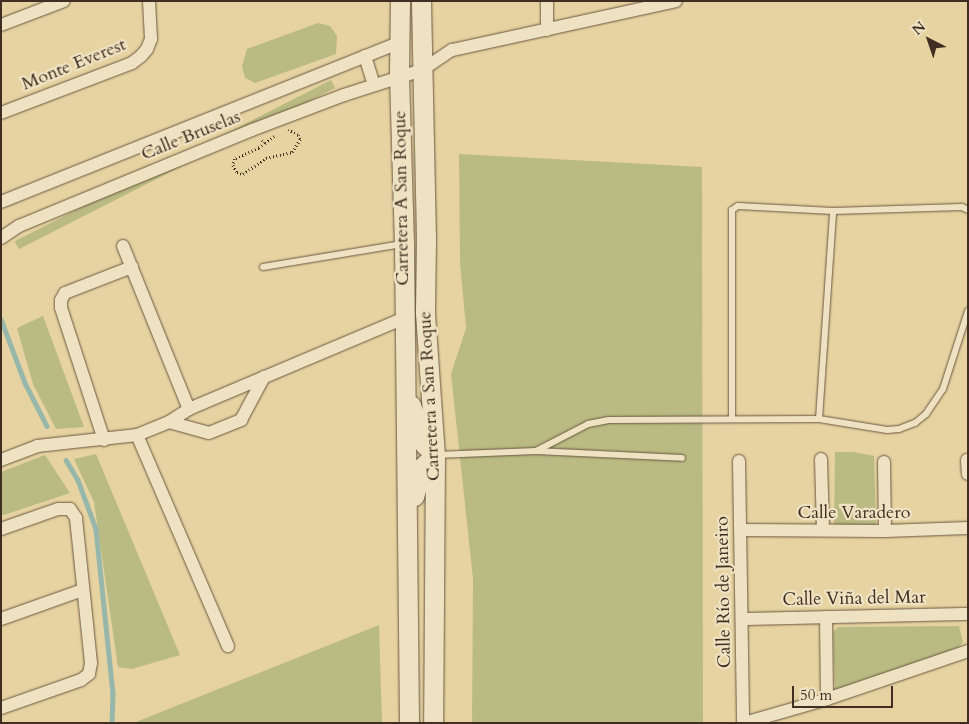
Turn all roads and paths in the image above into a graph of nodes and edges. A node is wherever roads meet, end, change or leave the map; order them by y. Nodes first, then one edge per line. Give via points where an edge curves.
1 (64, 1) edge
2 (150, 1) edge
3 (400, 1) edge
4 (421, 1) edge
5 (548, 1) edge
6 (676, 1) edge
7 (1, 25) edge
8 (547, 30) junction
9 (399, 42) junction
10 (365, 56) junction
11 (422, 70) junction
12 (399, 76) junction
13 (374, 85) junction
14 (1, 113) edge
15 (252, 130) junction
16 (283, 131) dead end
17 (279, 133) dead end
18 (265, 143) junction
19 (1, 202) edge
20 (968, 210) edge
21 (833, 211) junction
22 (1, 238) edge
23 (404, 244) junction
24 (123, 246) dead end
25 (132, 267) junction
26 (263, 267) dead end
27 (968, 311) edge
28 (404, 318) junction
29 (264, 377) junction
30 (406, 398) junction
31 (188, 409) junction
32 (820, 419) junction
33 (732, 420) junction
34 (169, 422) junction
35 (137, 436) junction
36 (104, 440) junction
37 (536, 451) junction
38 (435, 455) junction
39 (682, 458) dead end
40 (821, 459) dead end
41 (1, 460) edge
42 (967, 460) edge
43 (739, 461) dead end
44 (884, 462) dead end
45 (968, 474) edge
46 (407, 514) junction
47 (968, 528) edge
48 (1, 529) edge
49 (741, 530) junction
50 (823, 530) junction
51 (885, 531) junction
52 (83, 590) junction
53 (968, 614) edge
54 (826, 617) junction
55 (1, 619) edge
56 (742, 619) junction
57 (228, 646) dead end
58 (968, 651) edge
59 (827, 699) junction
60 (1, 708) edge
61 (409, 723) edge
62 (433, 723) edge
63 (744, 723) edge

1 - 7 street
2 - 14 street, Monte Everest via 151,39 147,49 132,63
3 - 9 main road, Carretera A San Roque
4 - 11 main road
5 - 8 street
6 - 8 street
8 - 11 street, Calle Bruselas via 452,50
9 - 10 street, Calle Bruselas
9 - 12 main road, Carretera A San Roque
10 - 13 street
10 - 19 street, Calle Bruselas
11 - 12 street, Calle Bruselas
11 - 38 main road, Carretera a San Roque via 425,314
12 - 13 street, Calle Bruselas
12 - 23 main road, Carretera A San Roque
13 - 15 street, Calle Bruselas
15 - 18 path
15 - 22 street, Calle Bruselas via 19,226
16 - 18 path via 290,130 298,135 300,139 296,148 290,153 266,158 244,174 237,172 235,159 250,154
17 - 18 path
20 - 21 lane via 962,207
21 - 32 lane
21 - 33 lane via 738,206 730,212
23 - 26 lane
23 - 28 main road, Carretera A San Roque
24 - 25 street
25 - 31 street
25 - 36 street via 65,294 60,300
27 - 32 lane via 943,389 926,414 915,423 887,430
28 - 29 street
28 - 30 main road, Carretera A San Roque
29 - 31 street
29 - 34 street via 241,420 209,433
30 - 38 main road via 413,409 424,444
30 - 46 main road, Carretera A San Roque
31 - 34 street
32 - 33 lane
33 - 37 lane via 597,421
34 - 35 street
35 - 36 street
35 - 57 street
36 - 41 street via 37,446
37 - 38 lane
37 - 39 lane
38 - 46 main road via 422,467
38 - 62 main road, Carretera a San Roque
40 - 50 street
42 - 45 street
43 - 49 street, Calle Río de Janeiro
44 - 51 street
46 - 61 main road, Carretera A San Roque
47 - 51 street, Calle Varadero
48 - 52 street via 58,509 70,509 76,518
49 - 50 street, Calle Varadero
49 - 56 street, Calle Río de Janeiro
50 - 51 street, Calle Varadero
52 - 55 street
52 - 60 street via 92,664 89,674 81,680
53 - 54 street, Calle Viña del Mar
54 - 56 street, Calle Viña del Mar
54 - 59 street
56 - 63 street, Calle Río de Janeiro
58 - 59 street
59 - 63 street

